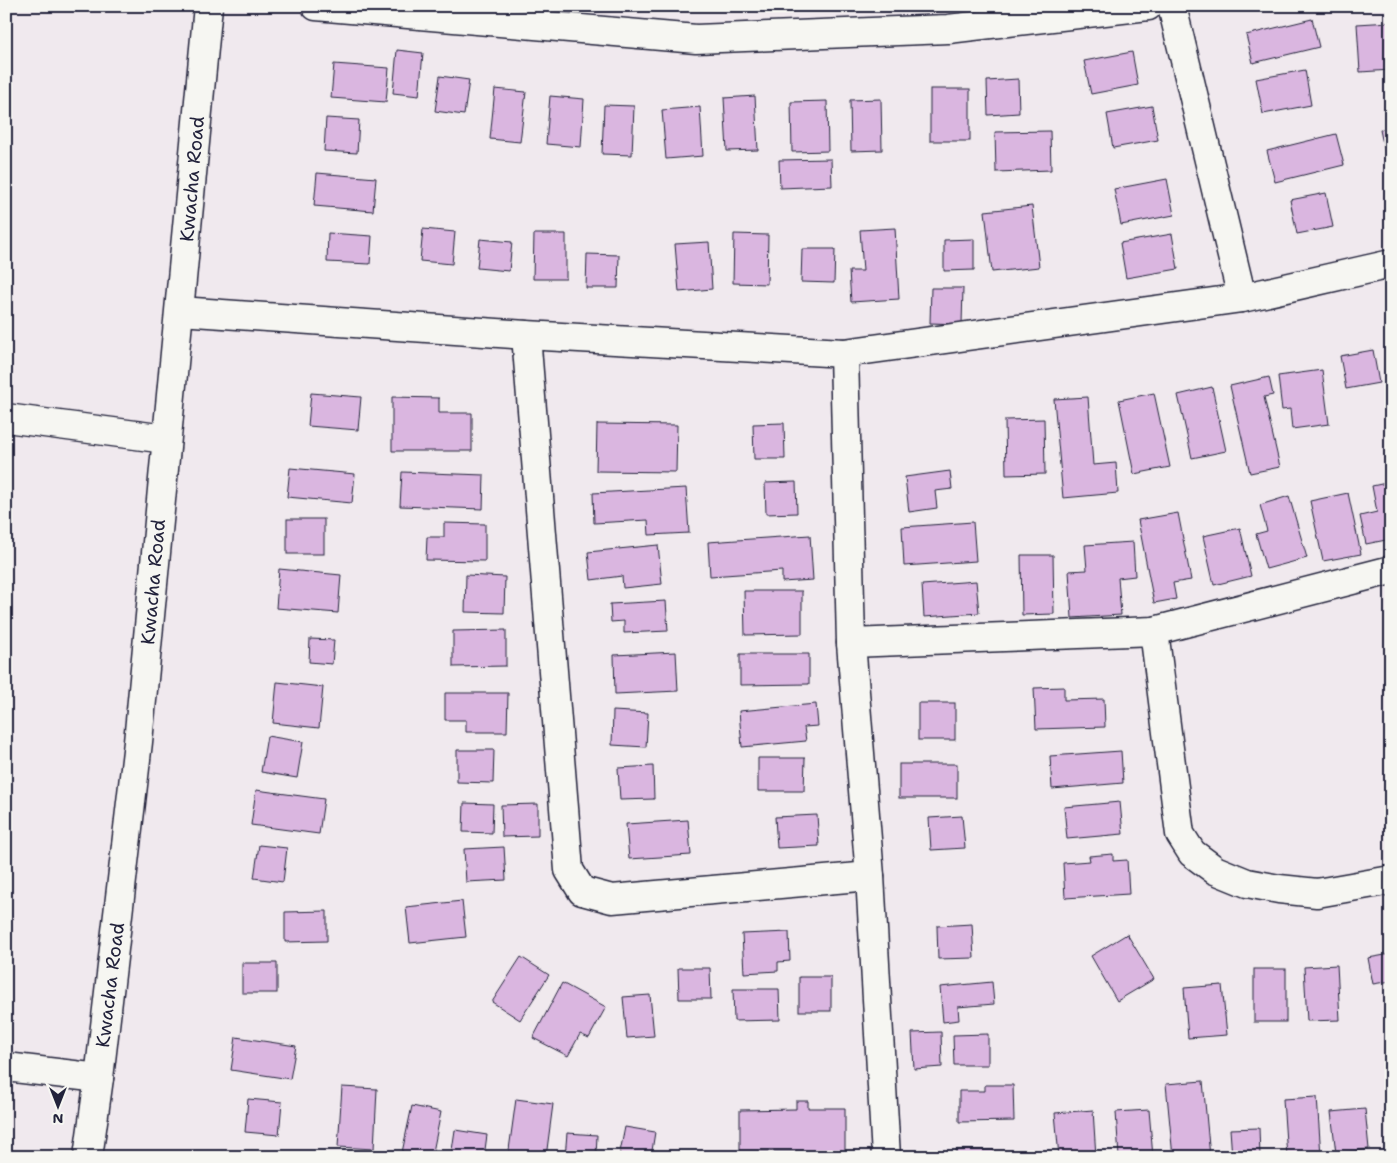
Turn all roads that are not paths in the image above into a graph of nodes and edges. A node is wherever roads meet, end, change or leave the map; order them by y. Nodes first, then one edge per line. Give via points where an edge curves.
1 (208, 6) edge
2 (316, 6) edge
3 (1148, 6) edge
4 (1172, 6) edge
5 (1391, 264) edge
6 (1242, 298) junction
7 (180, 311) junction
8 (526, 335) junction
9 (844, 354) junction
10 (6, 418) edge
11 (166, 438) junction
12 (1391, 570) edge
13 (1154, 631) junction
14 (851, 644) junction
15 (870, 876) junction
16 (1391, 880) edge
17 (6, 1067) edge
18 (99, 1078) junction
19 (88, 1157) edge
20 (886, 1157) edge

1 - 7 street, Kwacha Road
2 - 3 street via 696,39 948,29
4 - 6 street
5 - 6 street
6 - 9 street
7 - 8 street
7 - 11 street, Kwacha Road
8 - 9 street
8 - 15 street via 569,870 582,891 612,899
9 - 14 street
10 - 11 street
11 - 18 street, Kwacha Road via 138,742
12 - 13 street
13 - 14 street
13 - 16 street via 1180,834 1192,853 1215,870 1247,883 1279,889 1317,893
14 - 15 street
15 - 20 street
17 - 18 street
18 - 19 street, Kwacha Road

